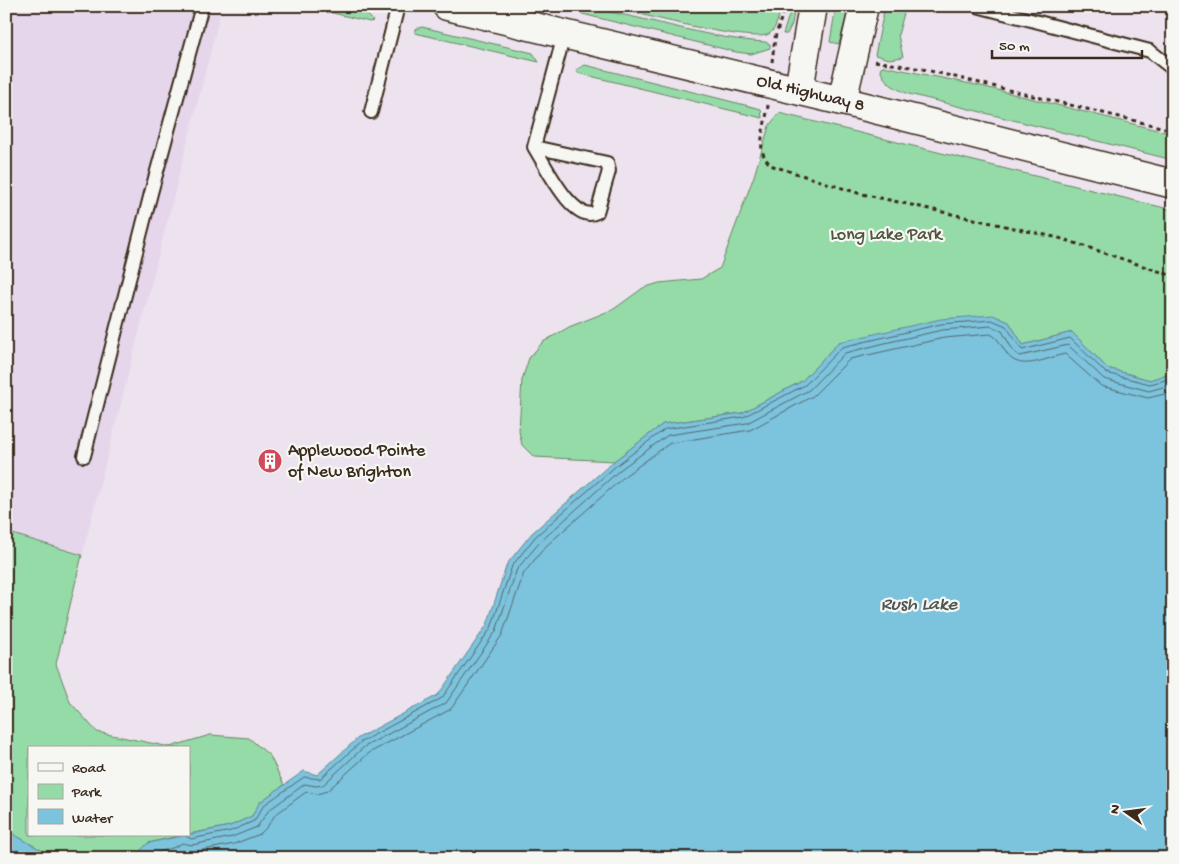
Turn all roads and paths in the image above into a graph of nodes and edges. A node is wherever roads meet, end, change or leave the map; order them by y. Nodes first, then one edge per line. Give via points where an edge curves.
1 (202, 6) edge
2 (398, 6) edge
3 (447, 6) edge
4 (785, 6) edge
5 (813, 6) edge
6 (864, 6) edge
7 (977, 6) edge
8 (488, 11) edge
9 (520, 15) edge
10 (564, 35) junction
11 (775, 38) dead end
12 (876, 61) dead end
13 (1173, 69) edge
14 (799, 90) junction
15 (842, 101) junction
16 (371, 112) dead end
17 (766, 122) dead end
18 (1173, 130) edge
19 (534, 147) junction
20 (1173, 184) edge
21 (1173, 276) edge
22 (84, 456) dead end

1 - 22 lane
2 - 16 lane
3 - 8 street, Old Highway 8
4 - 11 path
5 - 14 street
6 - 15 street
7 - 13 lane via 1150,50
8 - 9 street, Old Highway 8
9 - 10 street, Old Highway 8
10 - 14 street, Old Highway 8
10 - 19 lane
12 - 18 path via 922,69
14 - 15 street, Old Highway 8
15 - 20 street, Old Highway 8
17 - 21 path via 760,151 765,161 773,166 858,193 1063,239
19 - 19 lane via 570,204 585,214 597,212 609,171 606,163

